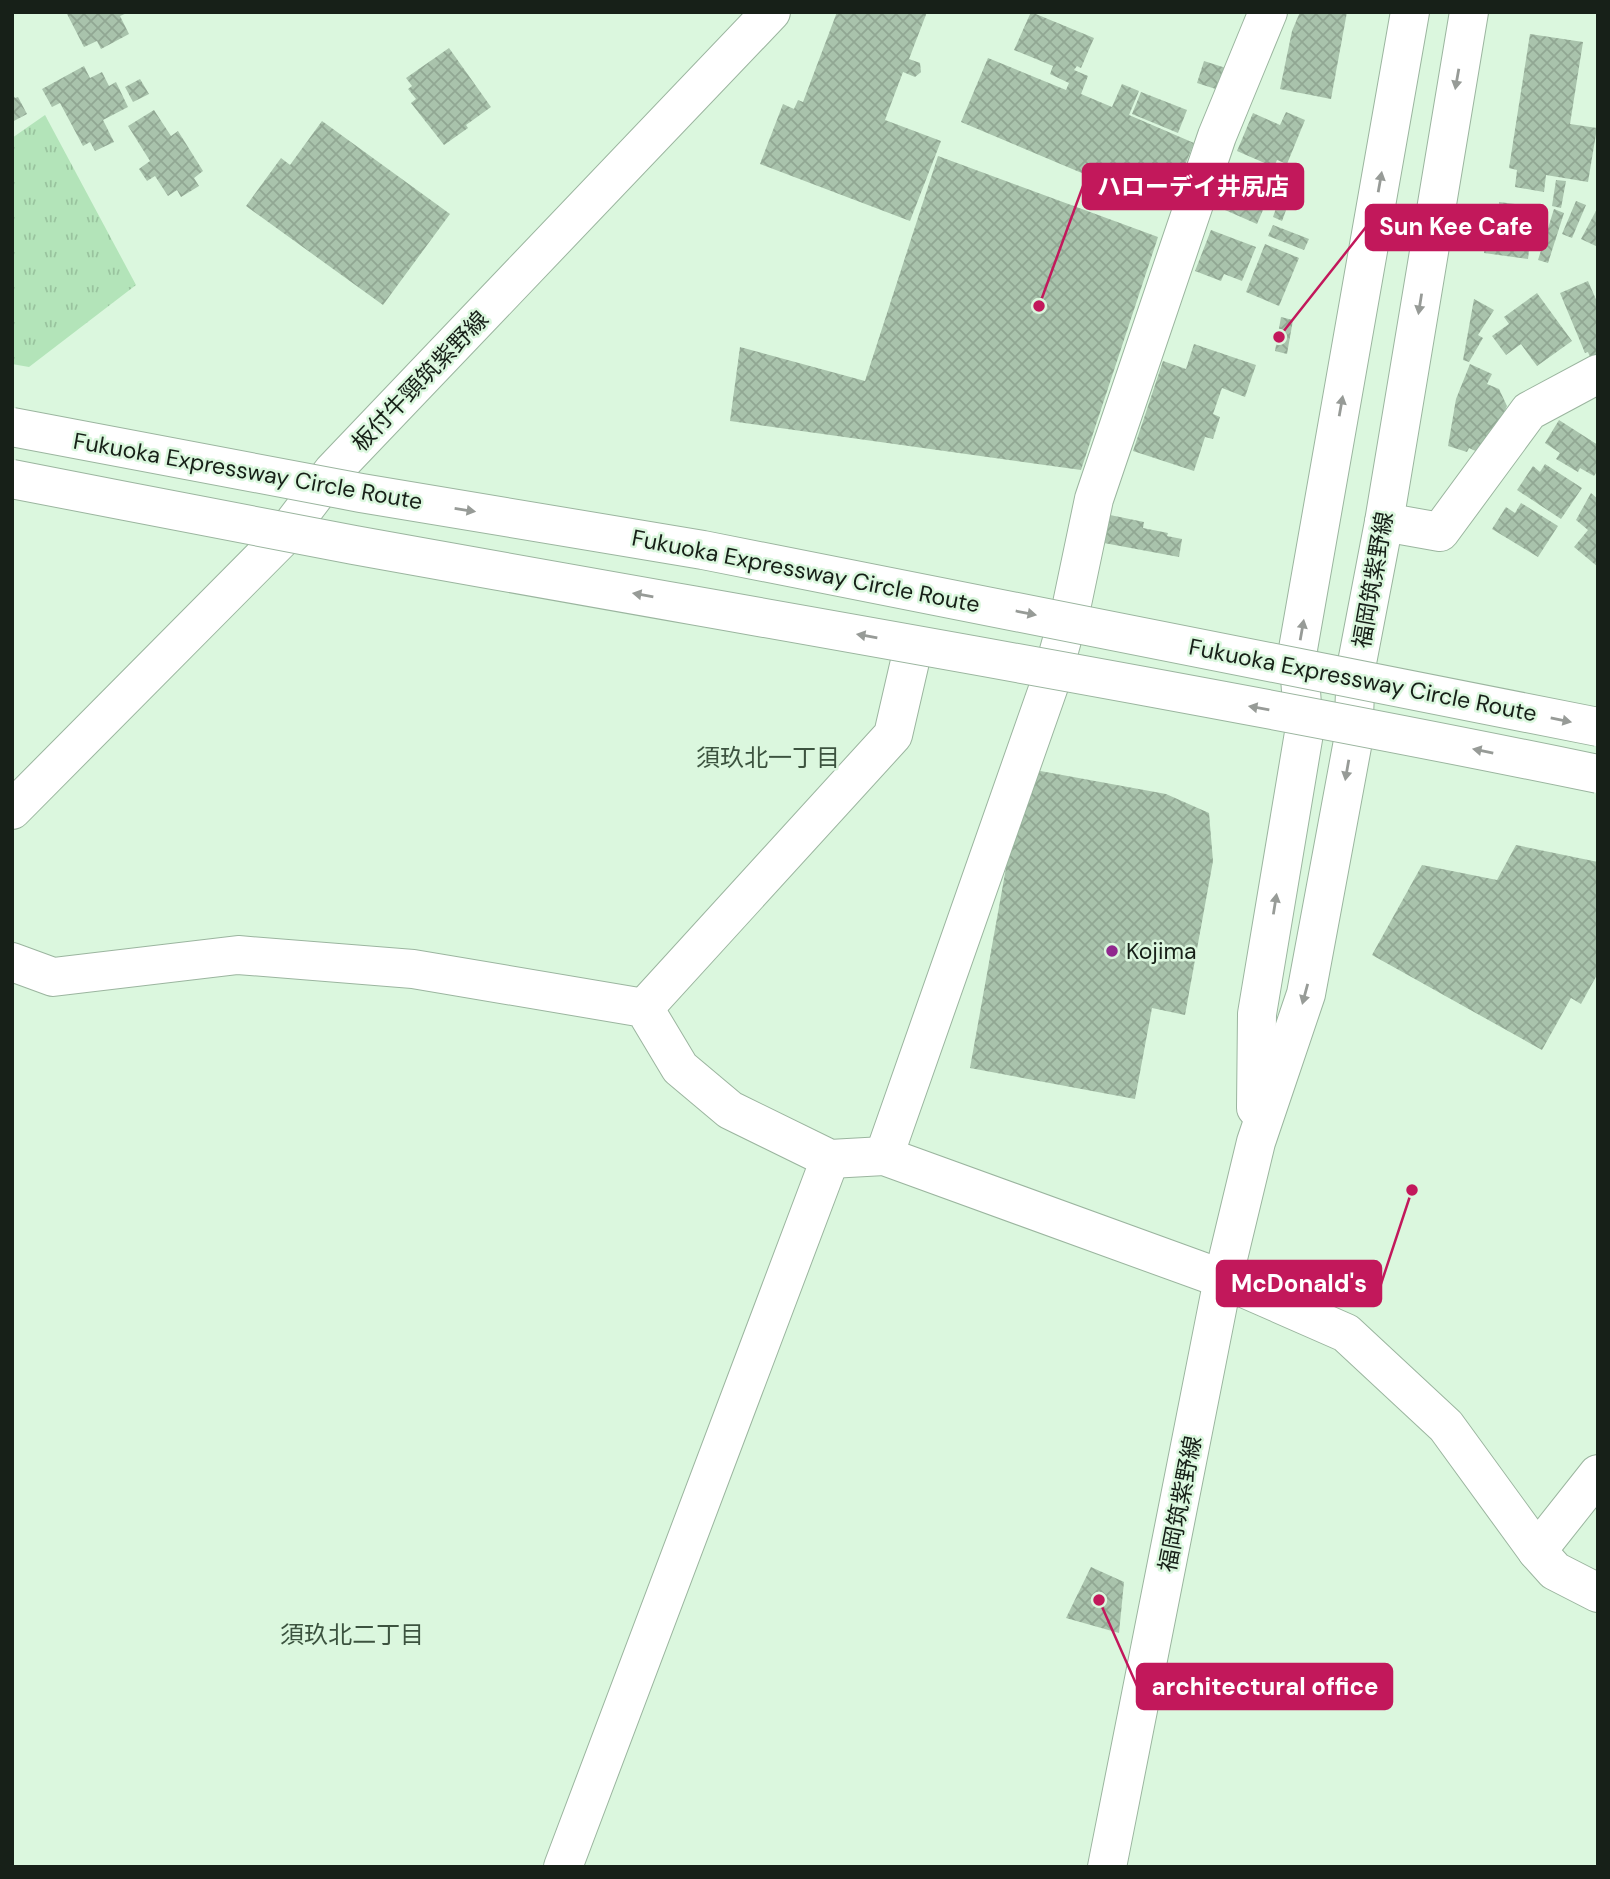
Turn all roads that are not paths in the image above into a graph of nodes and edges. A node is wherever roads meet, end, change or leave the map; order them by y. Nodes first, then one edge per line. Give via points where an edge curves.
1 (771, 12) edge
2 (1268, 12) edge
3 (1410, 12) edge
4 (1469, 12) edge
5 (1598, 374) edge
6 (12, 427) edge
7 (12, 479) edge
8 (1384, 522) junction
9 (911, 657) dead end
10 (1598, 727) edge
11 (1598, 774) edge
12 (14, 802) edge
13 (12, 962) edge
14 (644, 1008) junction
15 (1256, 1142) junction
16 (884, 1156) junction
17 (830, 1159) junction
18 (1223, 1279) junction
19 (1598, 1474) edge
20 (1537, 1551) junction
21 (1598, 1593) edge
22 (563, 1867) edge
23 (1107, 1867) edge

1 - 12 main road, 板付牛頸筑紫野線 via 333,471 283,537
2 - 16 main road via 1217,136 1094,499 1050,683
15 -> 3 main road, 福岡筑紫野線 via 1257,1014 1304,733 1298,649
4 -> 8 main road, 福岡筑紫野線
5 - 8 main road via 1529,411 1440,533
6 -> 10 main road, Fukuoka Expressway Circle Route, bridge via 361,493 703,550
11 -> 7 main road, Fukuoka Expressway Circle Route, bridge via 1404,734
8 -> 15 main road, 福岡筑紫野線 via 1356,668 1353,741 1306,994
9 - 14 main road via 893,735
13 - 14 main road via 53,977 239,955 413,969
14 - 17 main road via 680,1068 730,1110
15 - 18 main road, 福岡筑紫野線
16 - 17 main road
16 - 18 main road
17 - 22 main road
18 - 20 main road via 1346,1333 1446,1426
18 - 23 main road, 福岡筑紫野線
19 - 20 main road
20 - 21 main road via 1555,1571

